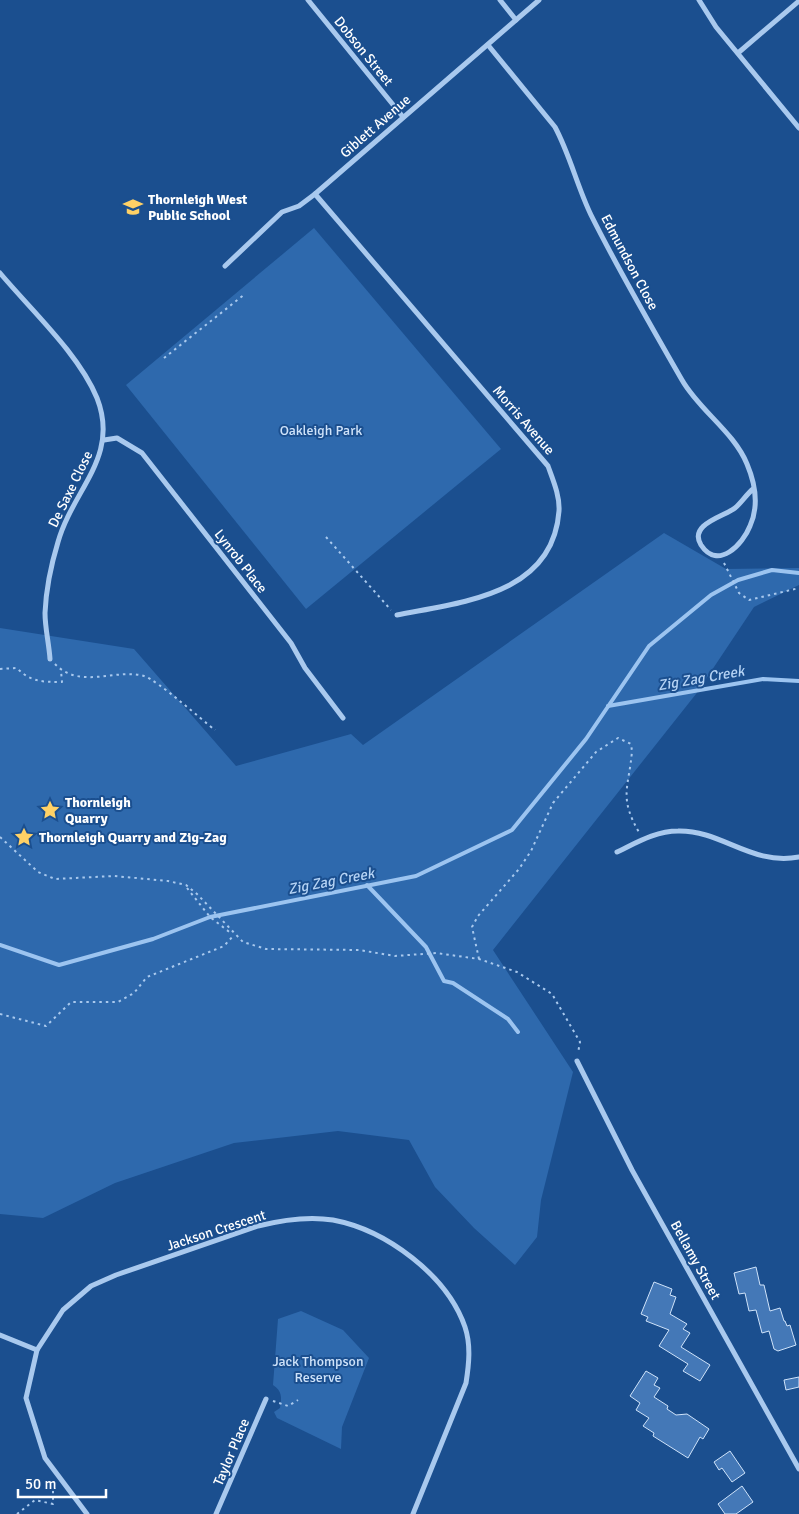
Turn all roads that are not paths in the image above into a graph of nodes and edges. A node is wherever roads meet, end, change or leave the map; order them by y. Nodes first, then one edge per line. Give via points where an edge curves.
1 (308, 0) edge
2 (500, 0) edge
3 (539, 0) edge
4 (699, 0) edge
5 (799, 1) edge
6 (516, 20) junction
7 (488, 46) junction
8 (738, 53) junction
9 (403, 117) junction
10 (799, 128) edge
11 (315, 194) junction
12 (225, 266) dead end
13 (0, 273) edge
14 (104, 440) junction
15 (753, 489) junction
16 (397, 615) road end
17 (50, 659) road end
18 (343, 718) dead end
19 (617, 852) dead end
20 (799, 857) edge
21 (577, 1060) road end
22 (0, 1335) edge
23 (37, 1350) junction
24 (266, 1399) dead end
25 (799, 1469) edge
26 (87, 1514) edge
27 (216, 1514) edge
28 (413, 1514) edge

1 - 9 street, Dobson Street
2 - 6 street
3 - 6 street, Giblett Avenue
4 - 8 street
5 - 8 street
6 - 7 street, Giblett Avenue
7 - 9 street, Giblett Avenue
7 - 15 street, Edmundson Close via 563,141 591,214 627,281 685,385 743,456
8 - 10 street
9 - 11 street, Giblett Avenue
11 - 12 street, Giblett Avenue via 299,206 282,212
11 - 16 street, Morris Avenue via 548,466 560,510 554,536 544,558 513,585 476,599
13 - 14 street, De Saxe Close via 78,364 98,401
14 - 17 street, De Saxe Close via 98,462 66,520 52,564 45,614
14 - 18 street, Lynrob Place via 117,438 142,454 291,643 305,668
15 - 15 street, Edmundson Close via 756,508 745,538 734,550 722,556 709,554 700,544 700,534 707,522 734,509
19 - 20 street via 669,832 690,832 704,834 762,857
21 - 25 street, Bellamy Street via 632,1170
22 - 23 street
23 - 26 street via 26,1398 45,1458
23 - 28 street, Jackson Crescent via 73,1300 91,1286 116,1275 276,1222 333,1220 368,1232 406,1254 433,1277 452,1300 468,1342 466,1383
24 - 27 street, Taylor Place

